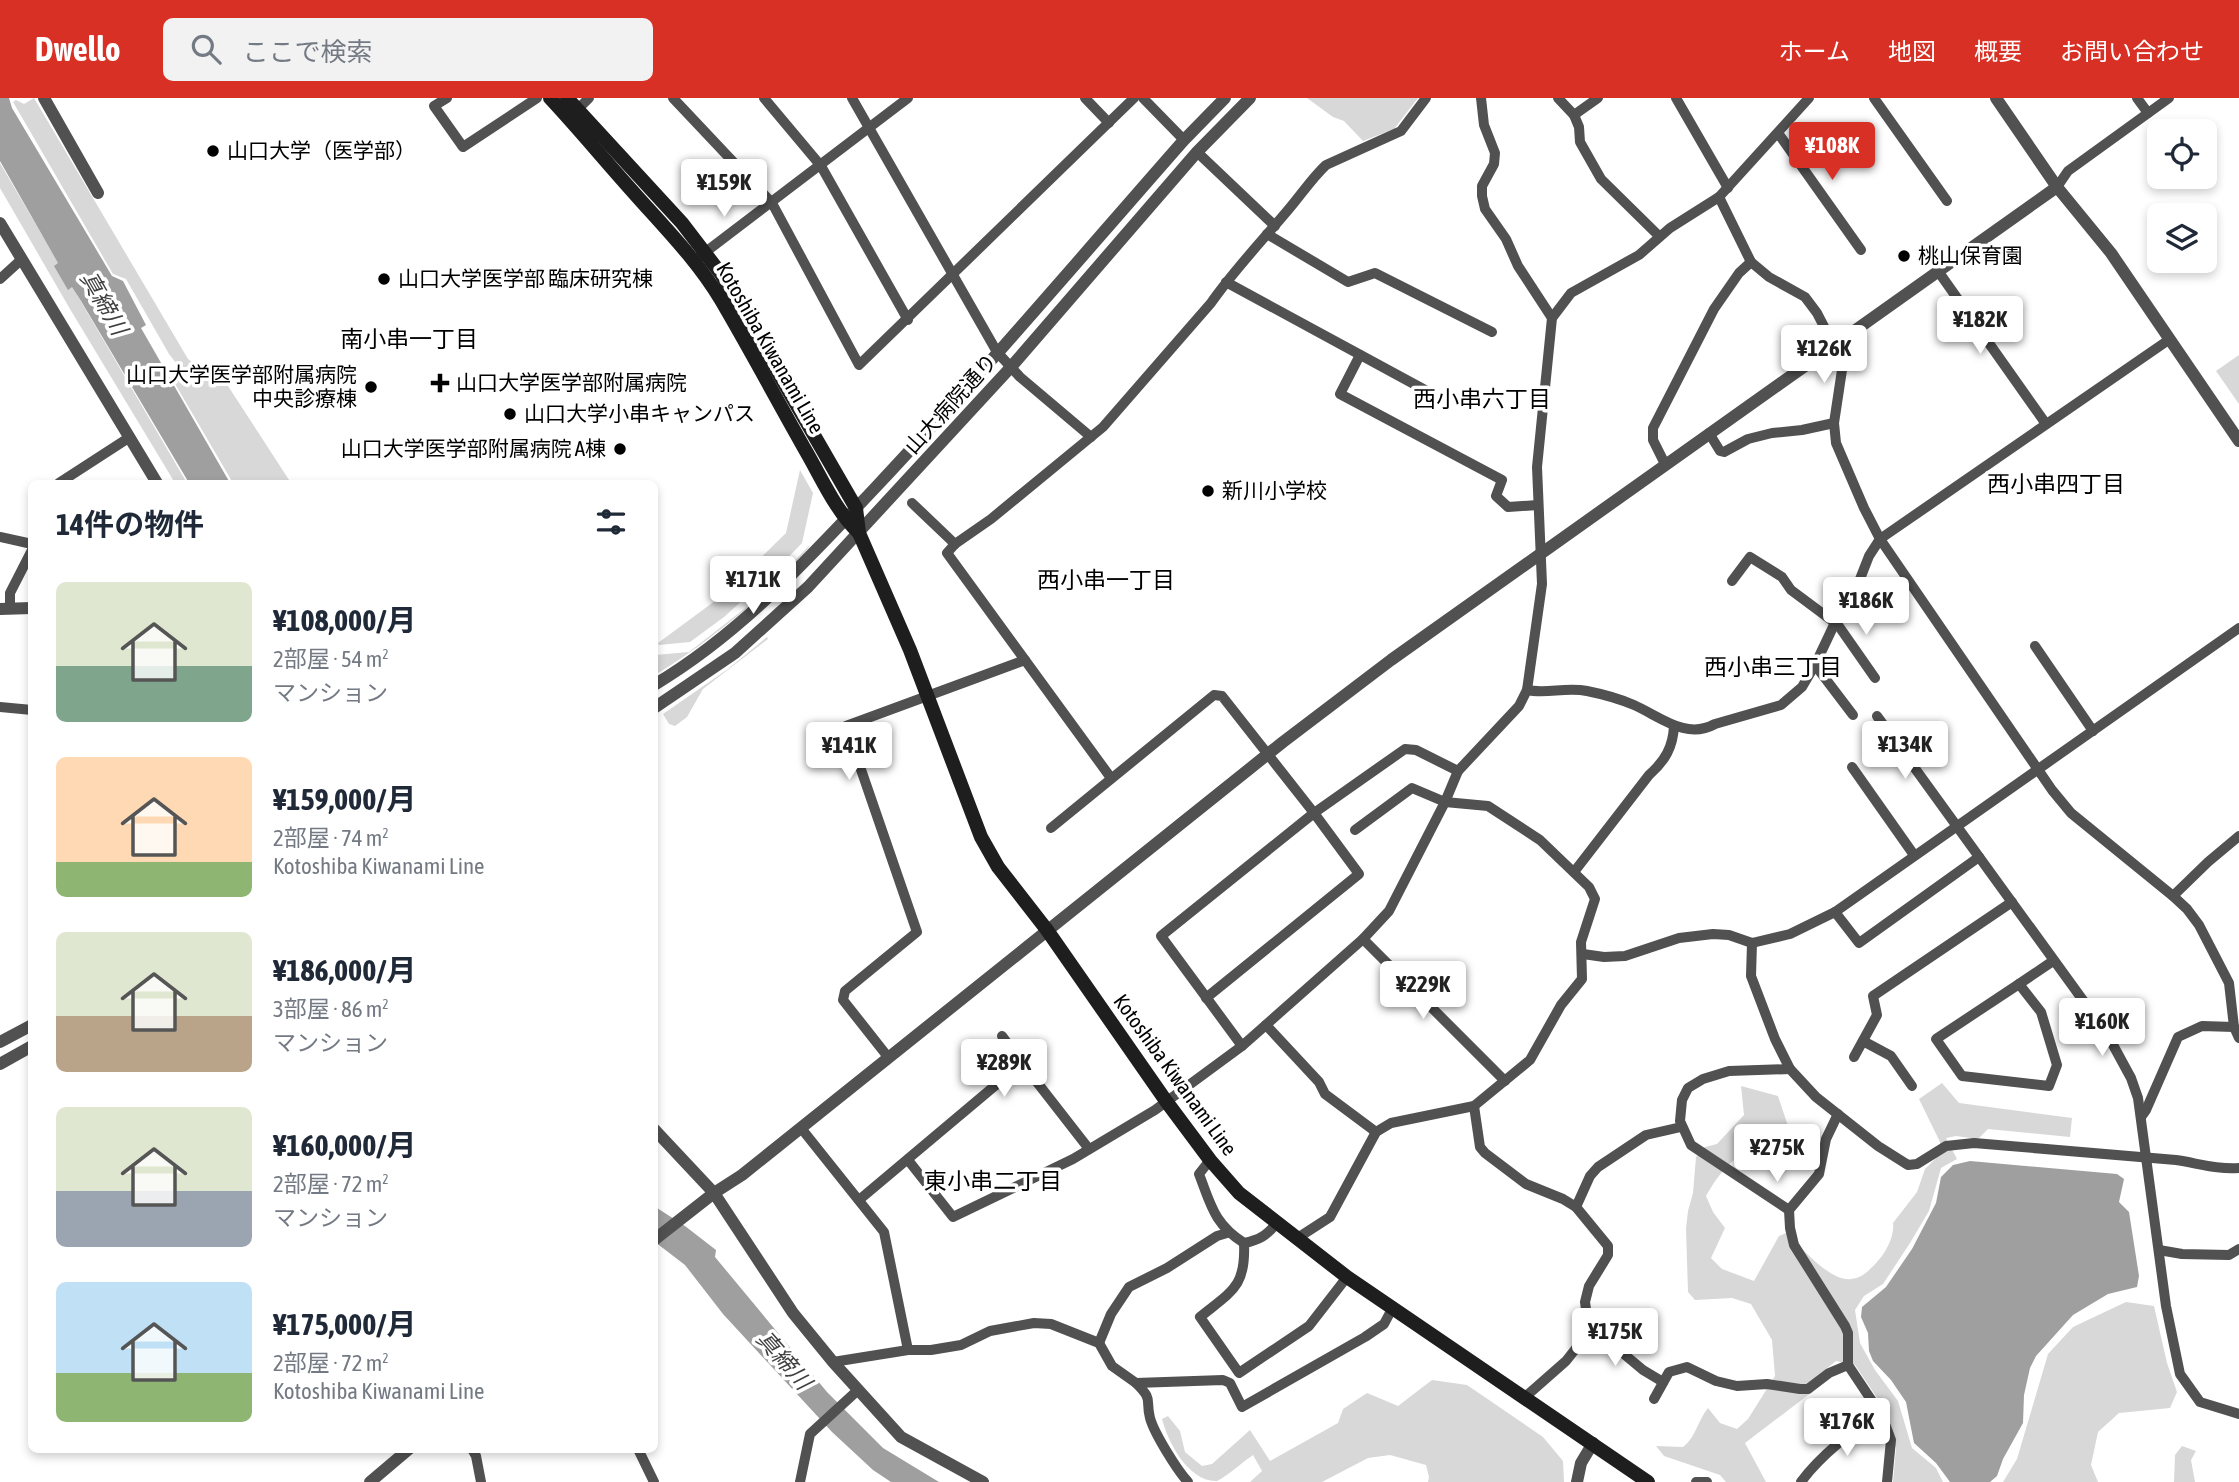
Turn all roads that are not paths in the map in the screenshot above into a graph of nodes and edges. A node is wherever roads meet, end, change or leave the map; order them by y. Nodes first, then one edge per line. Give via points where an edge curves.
1 (44, 98) edge
2 (447, 98) edge
3 (537, 98) edge
4 (550, 98) edge
5 (589, 98) edge
6 (673, 98) edge
7 (764, 98) edge
8 (852, 98) edge
9 (908, 98) edge
10 (1085, 98) edge
11 (1134, 98) edge
12 (1143, 98) edge
13 (1224, 98) edge
14 (1250, 98) edge
15 (1426, 98) edge
16 (1481, 98) edge
17 (1558, 98) edge
18 (1598, 98) edge
19 (1676, 98) edge
20 (1808, 98) edge
21 (1874, 98) edge
22 (1996, 98) edge
23 (2137, 98) edge
24 (2169, 98) edge
25 (571, 108) edge
26 (2148, 113) junction
27 (1574, 115) junction
28 (1109, 123) junction
29 (871, 128) junction
30 (1778, 133) junction
31 (1184, 140) junction
32 (1197, 152) junction
33 (821, 166) junction
34 (2057, 187) junction
35 (1728, 188) junction
36 (98, 193) dead end
37 (1719, 197) junction
38 (1947, 201) dead end
39 (772, 203) junction
40 (0, 223) edge
41 (1271, 230) junction
42 (1660, 236) junction
43 (1861, 250) dead end
44 (700, 257) junction
45 (22, 259) junction
46 (1751, 262) junction
47 (1938, 271) junction
48 (954, 274) junction
49 (0, 279) edge
50 (1226, 282) junction
51 (1552, 318) junction
52 (908, 320) junction
53 (1492, 332) dead end
54 (2170, 339) junction
55 (1833, 344) junction
56 (998, 352) junction
57 (1360, 355) junction
58 (1011, 367) junction
59 (1425, 390) dead end
60 (1834, 423) junction
61 (2046, 424) junction
62 (1709, 433) junction
63 (130, 437) junction
64 (1091, 437) junction
65 (2239, 441) edge
66 (1665, 464) junction
67 (64, 480) edge
68 (155, 480) edge
69 (912, 503) dead end
70 (1538, 505) junction
71 (856, 508) junction
72 (846, 520) junction
73 (859, 533) junction
74 (0, 537) edge
75 (1880, 538) junction
76 (28, 543) edge
77 (955, 544) junction
78 (1541, 554) junction
79 (28, 558) edge
80 (1732, 581) dead end
81 (28, 608) edge
82 (5, 609) edge
83 (1834, 623) junction
84 (2239, 628) edge
85 (2035, 646) dead end
86 (1025, 660) junction
87 (1815, 665) junction
88 (1875, 678) dead end
89 (658, 682) edge
90 (1527, 690) junction
91 (929, 696) junction
92 (658, 705) edge
93 (0, 708) edge
94 (28, 710) edge
95 (1853, 715) dead end
96 (1877, 716) dead end
97 (1674, 726) junction
98 (2094, 731) junction
99 (1268, 754) junction
100 (1852, 767) dead end
101 (1458, 771) junction
102 (2038, 771) junction
103 (1111, 778) junction
104 (1445, 803) junction
105 (1314, 813) junction
106 (1958, 827) junction
107 (1051, 828) dead end
108 (1355, 830) dead end
109 (2239, 836) edge
110 (1914, 855) junction
111 (1979, 857) junction
112 (1574, 872) junction
113 (2173, 896) junction
114 (2012, 902) junction
115 (1835, 912) junction
116 (1047, 930) junction
117 (1363, 939) junction
118 (1752, 943) junction
119 (1583, 954) junction
120 (2053, 961) junction
121 (2019, 984) junction
122 (1206, 998) junction
123 (1266, 1025) junction
124 (28, 1027) edge
125 (2234, 1027) junction
126 (1002, 1036) dead end
127 (2239, 1038) edge
128 (1863, 1041) junction
129 (0, 1042) edge
130 (1242, 1046) junction
131 (28, 1048) edge
132 (888, 1057) junction
133 (1854, 1057) dead end
134 (1022, 1063) junction
135 (0, 1064) edge
136 (1790, 1069) junction
137 (1506, 1081) junction
138 (1912, 1086) dead end
139 (1166, 1101) junction
140 (1474, 1106) junction
141 (1838, 1114) junction
142 (2141, 1117) junction
143 (802, 1128) junction
144 (1681, 1128) junction
145 (1376, 1132) junction
146 (658, 1133) edge
147 (1089, 1149) junction
148 (2147, 1157) junction
149 (908, 1160) junction
150 (1210, 1160) junction
151 (2239, 1168) edge
152 (714, 1193) junction
153 (859, 1200) junction
154 (1576, 1207) junction
155 (1790, 1210) junction
156 (1276, 1224) junction
157 (1227, 1233) junction
158 (658, 1237) edge
159 (1296, 1239) junction
160 (1244, 1243) junction
161 (2239, 1249) edge
162 (2159, 1250) junction
163 (1346, 1277) junction
164 (1392, 1309) junction
165 (1588, 1324) junction
166 (1099, 1343) junction
167 (908, 1350) junction
168 (833, 1362) junction
169 (1848, 1365) junction
170 (1663, 1382) junction
171 (1136, 1383) junction
172 (854, 1393) junction
173 (1524, 1398) junction
174 (1654, 1399) dead end
175 (2239, 1415) edge
176 (1882, 1416) junction
177 (1593, 1443) junction
178 (404, 1453) edge
179 (474, 1453) edge
180 (640, 1453) edge
181 (370, 1482) edge
182 (481, 1482) edge
183 (654, 1482) edge
184 (800, 1482) edge
185 (983, 1482) edge
186 (1188, 1482) edge
187 (1577, 1482) edge
188 (1648, 1482) edge
189 (1696, 1482) edge
190 (1707, 1482) edge
191 (1801, 1482) edge
192 (1887, 1482) edge

1 - 36 street
2 - 3 street via 434,106 463,147
4 - 25 main road, Kotoshiba Kiwanami Line
5 - 25 street
6 - 39 street
7 - 33 street
8 - 29 street
9 - 29 street
10 - 28 street
11 - 28 street
12 - 31 street
13 - 31 street, 山大病院通り
14 - 32 street, 山大病院通り
15 - 41 street via 1401,131 1326,165
16 - 51 street via 1494,153 1494,164 1482,186 1485,209
17 - 27 street
18 - 27 street
19 - 35 street
20 - 30 street
21 - 38 street
22 - 34 street
23 - 26 street
24 - 26 street
25 - 44 main road, Kotoshiba Kiwanami Line via 674,213
26 - 34 street via 2068,171
27 - 42 street via 1580,142 1601,179
28 - 48 street
29 - 33 street
29 - 48 street
30 - 35 street
30 - 43 street
31 - 56 street, 山大病院通り
32 - 41 street
32 - 58 street, 山大病院通り
33 - 39 street
33 - 52 street
34 - 47 street
34 - 54 street via 2111,253
35 - 37 street
37 - 42 street
37 - 46 street
39 - 44 street
39 - 52 street via 859,365
40 - 45 street
41 - 50 street
41 - 53 street via 1348,282 1375,273
42 - 51 street via 1639,255 1571,293
44 - 71 main road, Kotoshiba Kiwanami Line via 733,293
44 - 72 main road, Kotoshiba Kiwanami Line
45 - 49 street
45 - 63 street
46 - 55 street via 1805,297
46 - 66 street via 1714,309 1653,428 1653,440
47 - 55 street
47 - 61 street
48 - 52 street
48 - 56 street
50 - 57 street
50 - 64 street
51 - 70 street via 1537,467
54 - 61 street
54 - 65 street
55 - 60 street via 1842,370
55 - 62 street
56 - 58 street
56 - 71 street, 山大病院通り
57 - 59 street
57 - 70 street via 1339,394 1502,480 1496,496 1508,507
58 - 64 street
58 - 73 street, 山大病院通り
60 - 62 street via 1748,439 1724,452
60 - 75 street via 1836,443
61 - 75 street
62 - 66 street
63 - 67 street
63 - 68 street
64 - 77 street
66 - 78 street
69 - 77 street
70 - 78 street
71 - 72 street, 山大病院通り
71 - 73 main road, Kotoshiba Kiwanami Line
72 - 73 main road, Kotoshiba Kiwanami Line
72 - 89 street, 山大病院通り via 754,613
73 - 91 main road, Kotoshiba Kiwanami Line
73 - 92 street, 山大病院通り via 759,633
74 - 76 street
75 - 83 street
75 - 102 street
77 - 86 street via 947,553
78 - 90 street via 1542,584
78 - 99 street
79 - 82 street
80 - 83 street via 1750,557 1782,577 1791,590
81 - 82 street
83 - 87 street
83 - 88 street
84 - 98 street
85 - 98 street
86 - 91 street
86 - 103 street
87 - 95 street
87 - 97 street via 1802,687 1781,705 1706,729
90 - 97 street via 1586,691 1633,705
90 - 101 street via 1519,706
91 - 116 main road, Kotoshiba Kiwanami Line via 981,837
91 - 132 street via 846,726 917,932 842,996
93 - 94 street
96 - 106 street
97 - 112 street via 1661,764
98 - 102 street
99 - 103 street via 1222,696 1214,695
99 - 105 street
99 - 116 street
100 - 110 street
101 - 104 street
101 - 105 street via 1416,750 1405,750
102 - 106 street
102 - 113 street via 2071,813
103 - 107 street
104 - 108 street via 1412,788
104 - 112 street via 1488,806 1541,840
104 - 117 street via 1389,911
105 - 122 street via 1359,874
105 - 122 street via 1161,936
106 - 110 street
106 - 111 street
109 - 113 street
110 - 115 street
111 - 114 street
111 - 115 street via 1859,943
112 - 119 street via 1595,900 1581,942
113 - 125 street via 2199,925 2230,983
114 - 120 street
114 - 128 street via 1873,996 1877,1015
115 - 118 street via 1790,934
116 - 132 street
116 - 139 main road, Kotoshiba Kiwanami Line
117 - 123 street
117 - 137 street
118 - 119 street via 1729,935 1705,934 1625,956
118 - 136 street via 1751,976
119 - 137 street via 1582,979 1561,1005 1530,1060
120 - 121 street
120 - 142 street via 2122,1060
121 - 121 street via 1936,1039 1962,1076 2049,1086 2057,1065 2041,1012
122 - 130 street
123 - 130 street
123 - 145 street via 1325,1094
124 - 129 street
125 - 127 street
125 - 142 street via 2202,1026 2178,1037
126 - 134 street
128 - 133 street
128 - 138 street via 1891,1056
130 - 139 street
131 - 135 street
132 - 143 street
134 - 147 street
134 - 149 street
136 - 141 street
136 - 144 street via 1729,1071 1693,1083 1682,1100
137 - 140 street
139 - 147 street
139 - 150 main road, Kotoshiba Kiwanami Line
140 - 145 street via 1391,1123
140 - 154 street via 1478,1139 1485,1153 1526,1184
141 - 148 street via 1908,1165 1946,1146 1974,1143
141 - 155 street via 1826,1139 1819,1174
142 - 148 street
143 - 152 street
143 - 153 street
144 - 154 street via 1646,1135 1598,1167
144 - 155 street via 1691,1145
145 - 159 street via 1330,1217
146 - 152 street
147 - 149 street via 953,1217
148 - 151 street via 2224,1170
148 - 162 street
149 - 153 street
150 - 156 main road, Kotoshiba Kiwanami Line via 1239,1193
150 - 157 street via 1199,1174
152 - 158 street
152 - 168 street via 793,1313
153 - 167 street via 884,1232
154 - 165 street via 1608,1246 1608,1255 1589,1286 1585,1302
155 - 169 street via 1794,1245 1848,1332
156 - 159 main road, Kotoshiba Kiwanami Line
156 - 160 street via 1258,1240
157 - 160 street
157 - 166 street via 1129,1287
159 - 163 main road, Kotoshiba Kiwanami Line
160 - 163 street via 1239,1282 1200,1317 1239,1373 1309,1326
161 - 162 street via 2228,1255
162 - 175 street via 2180,1374 2200,1402
163 - 164 main road, Kotoshiba Kiwanami Line
164 - 171 street via 1384,1324 1365,1337 1242,1406 1230,1383 1223,1380
164 - 173 main road, Kotoshiba Kiwanami Line
165 - 170 street
165 - 173 street via 1566,1361
166 - 167 street via 1051,1324 1034,1323 990,1331 961,1345
166 - 171 street via 1112,1366
167 - 168 street
168 - 172 street
169 - 170 street via 1800,1389 1737,1386 1687,1367 1669,1372
169 - 176 street
170 - 174 street
171 - 186 street via 1148,1395 1150,1419
172 - 184 street via 810,1434
172 - 185 street via 901,1437
173 - 177 main road, Kotoshiba Kiwanami Line
176 - 191 street via 1855,1429 1811,1467
176 - 192 street via 1891,1440
177 - 187 street via 1581,1463
177 - 188 main road, Kotoshiba Kiwanami Line
178 - 181 street
179 - 182 street
180 - 183 street
189 - 190 street

